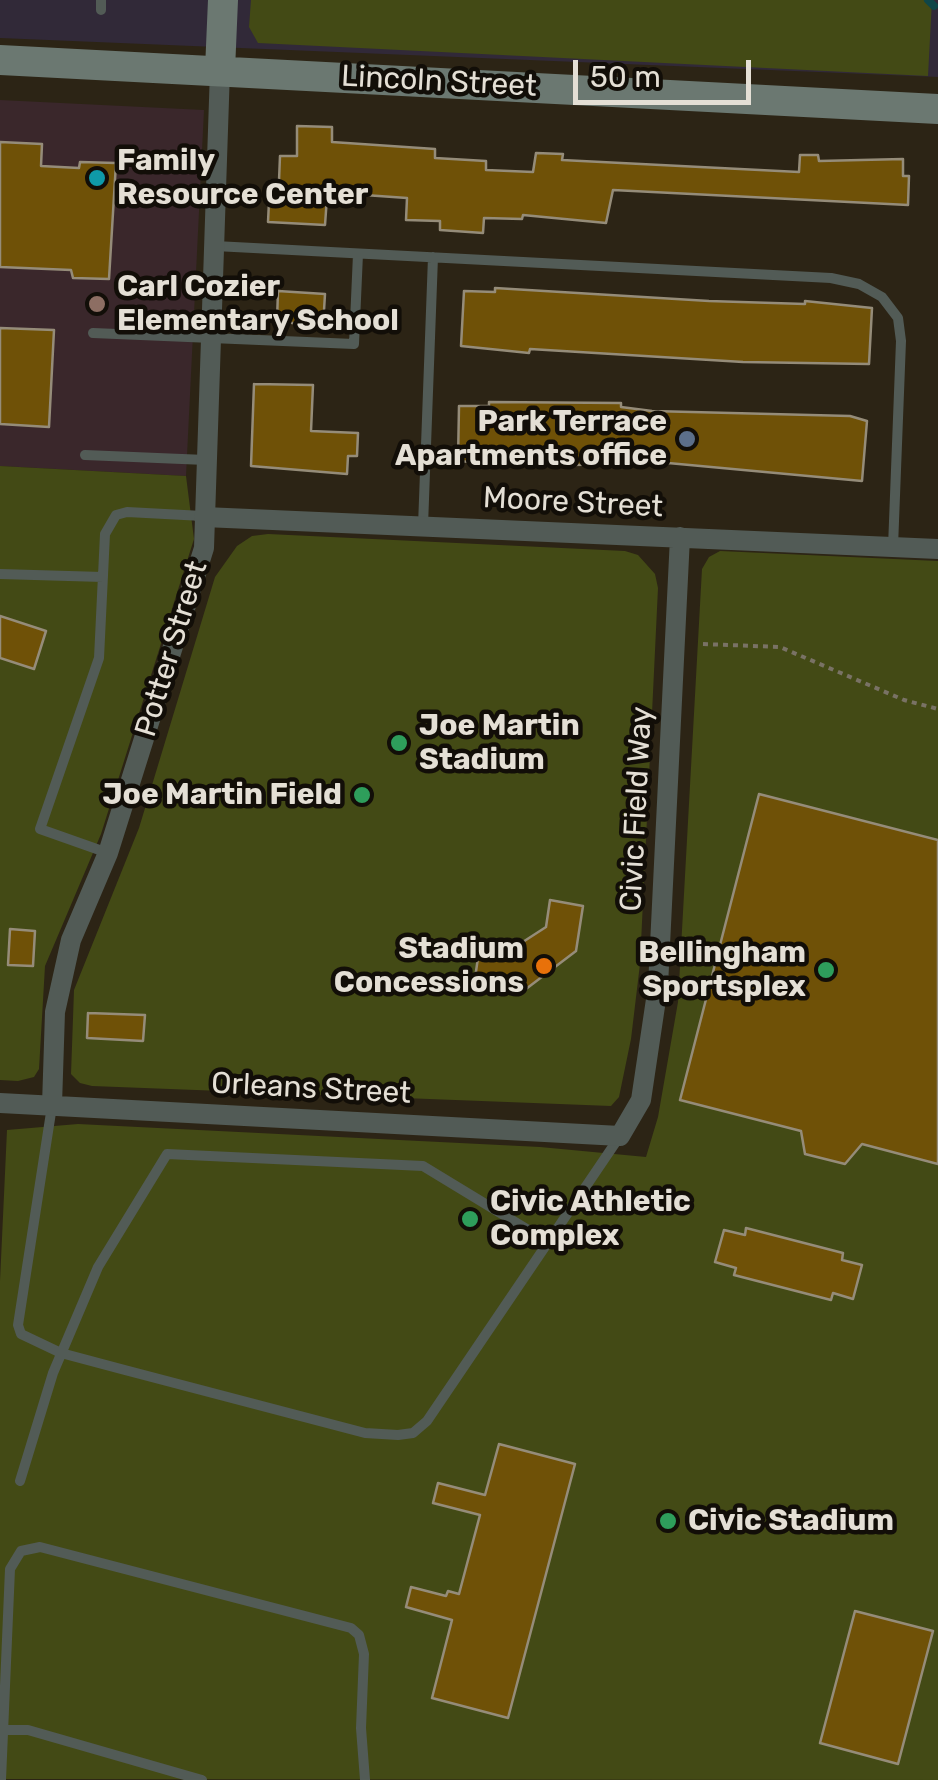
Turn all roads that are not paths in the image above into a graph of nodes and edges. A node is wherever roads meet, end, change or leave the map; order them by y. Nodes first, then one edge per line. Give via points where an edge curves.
1 (223, 0) edge
2 (0, 60) edge
3 (220, 70) junction
4 (938, 109) edge
5 (214, 246) junction
6 (358, 254) junction
7 (433, 258) junction
8 (92, 333) dead end
9 (210, 338) junction
10 (86, 455) dead end
11 (206, 460) junction
12 (204, 516) junction
13 (423, 526) junction
14 (680, 537) junction
15 (894, 547) junction
16 (938, 549) edge
17 (0, 574) edge
18 (104, 577) junction
19 (108, 853) junction
20 (0, 1103) edge
21 (52, 1105) junction
22 (620, 1136) junction
23 (548, 1242) junction
24 (61, 1353) junction
25 (20, 1481) dead end
26 (4, 1730) junction
27 (1, 1780) edge
28 (202, 1780) edge
29 (365, 1780) edge

1 - 3 street, Potter Street
2 - 3 street, Lincoln Street
3 - 4 street, Lincoln Street
3 - 5 street, Potter Street
5 - 6 lane
5 - 9 street, Potter Street
6 - 7 lane
6 - 9 lane via 354,344
7 - 13 lane
7 - 15 lane via 831,278 882,297 898,318 901,341
8 - 9 lane
9 - 11 street, Potter Street
10 - 11 lane
11 - 12 street, Potter Street
12 - 13 street, Moore Street
12 - 18 lane via 116,515 105,534
12 - 19 street, Potter Street via 204,548
13 - 14 street, Moore Street
14 - 15 street, Moore Street
14 - 22 street, Civic Field Way via 658,986 641,1100
15 - 16 street, Moore Street
17 - 18 lane
18 - 19 lane via 99,658 40,829
19 - 21 street, Potter Street via 71,940 55,1012
20 - 21 street, Orleans Street
21 - 22 street, Orleans Street
21 - 24 lane via 18,1325 28,1340
22 - 23 lane
23 - 24 lane via 413,1433 365,1433
23 - 24 lane via 422,1166 167,1154 98,1266
24 - 25 lane
26 - 27 lane
26 - 28 lane via 28,1730
26 - 29 lane via 10,1569 21,1552 40,1547 350,1628 364,1654

